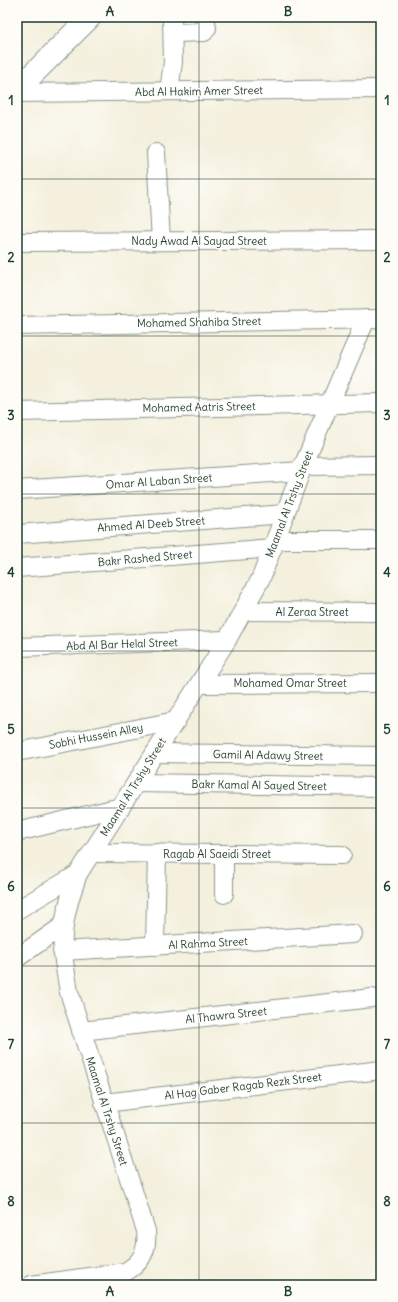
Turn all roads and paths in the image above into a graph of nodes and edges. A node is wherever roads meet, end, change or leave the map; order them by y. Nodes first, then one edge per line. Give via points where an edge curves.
1 (90, 17) edge
2 (205, 17) edge
3 (173, 25) edge
4 (20, 85) edge
5 (381, 89) edge
6 (169, 92) junction
7 (156, 153) dead end
8 (381, 240) edge
9 (161, 241) junction
10 (17, 242) edge
11 (373, 319) edge
12 (17, 326) edge
13 (381, 403) edge
14 (328, 404) junction
15 (17, 412) edge
16 (381, 465) edge
17 (302, 469) junction
18 (17, 490) edge
19 (285, 514) junction
20 (17, 534) edge
21 (381, 540) edge
22 (275, 544) junction
23 (17, 568) edge
24 (243, 611) junction
25 (381, 612) edge
26 (227, 640) junction
27 (17, 647) edge
28 (381, 683) edge
29 (200, 684) junction
30 (176, 721) junction
31 (17, 752) edge
32 (155, 753) junction
33 (381, 756) edge
34 (136, 783) junction
35 (381, 787) edge
36 (121, 807) junction
37 (17, 832) edge
38 (92, 853) junction
39 (157, 853) junction
40 (224, 854) junction
41 (342, 854) dead end
42 (78, 874) junction
43 (224, 894) dead end
44 (17, 910) edge
45 (64, 925) junction
46 (353, 934) dead end
47 (155, 946) junction
48 (62, 951) junction
49 (17, 958) edge
50 (372, 998) dead end
51 (81, 1031) junction
52 (381, 1070) edge
53 (104, 1102) junction
54 (31, 1285) edge

1 - 4 street
2 - 3 street via 207,28 204,32
3 - 6 street via 173,62
4 - 6 street, Abd Al Hakim Amer Street
5 - 6 street, Abd Al Hakim Amer Street
7 - 9 street
8 - 9 street, Nady Awad Al Sayad Street
9 - 10 street, Nady Awad Al Sayad Street
11 - 12 street, Mohamed Shahiba Street
11 - 14 street, Maamal Al Trshy Street
13 - 14 street, Mohamed Aatris Street
14 - 15 street, Mohamed Aatris Street
14 - 17 street, Maamal Al Trshy Street
16 - 17 street, Omar Al Laban Street
17 - 18 street, Omar Al Laban Street
17 - 19 street, Maamal Al Trshy Street
19 - 20 street, Ahmed Al Deeb Street
19 - 22 street, Maamal Al Trshy Street
21 - 22 street, Bakr Rashed Street
22 - 23 street, Bakr Rashed Street
22 - 24 street, Maamal Al Trshy Street via 261,578
24 - 25 street, Al Zeraa Street
24 - 26 street, Maamal Al Trshy Street
26 - 27 street, Abd Al Bar Helal Street
26 - 29 street, Maamal Al Trshy Street
28 - 29 street, Mohamed Omar Street
29 - 30 street, Maamal Al Trshy Street
30 - 31 street, Sobhi Hussein Alley
30 - 32 street, Maamal Al Trshy Street
32 - 33 street, Gamil Al Adawy Street
32 - 34 street, Maamal Al Trshy Street
34 - 35 street, Bakr Kamal Al Sayed Street
34 - 36 street, Maamal Al Trshy Street
36 - 37 street
36 - 38 street, Maamal Al Trshy Street
38 - 39 street, Ragab Al Saeidi Street
38 - 42 street, Maamal Al Trshy Street
39 - 40 street, Ragab Al Saeidi Street
39 - 47 street
40 - 41 street, Ragab Al Saeidi Street
40 - 43 street
42 - 44 street
42 - 45 street, Maamal Al Trshy Street via 69,899
45 - 48 street, Maamal Al Trshy Street
45 - 49 street
46 - 47 street, Al Rahma Street
47 - 48 street, Al Rahma Street
48 - 51 street, Maamal Al Trshy Street via 68,992
50 - 51 street, Al Thawra Street
51 - 53 street, Maamal Al Trshy Street
52 - 53 street, Al Hag Gaber Ragab Rezk Street
53 - 54 street, Maamal Al Trshy Street via 146,1231 146,1251 141,1260 126,1272

